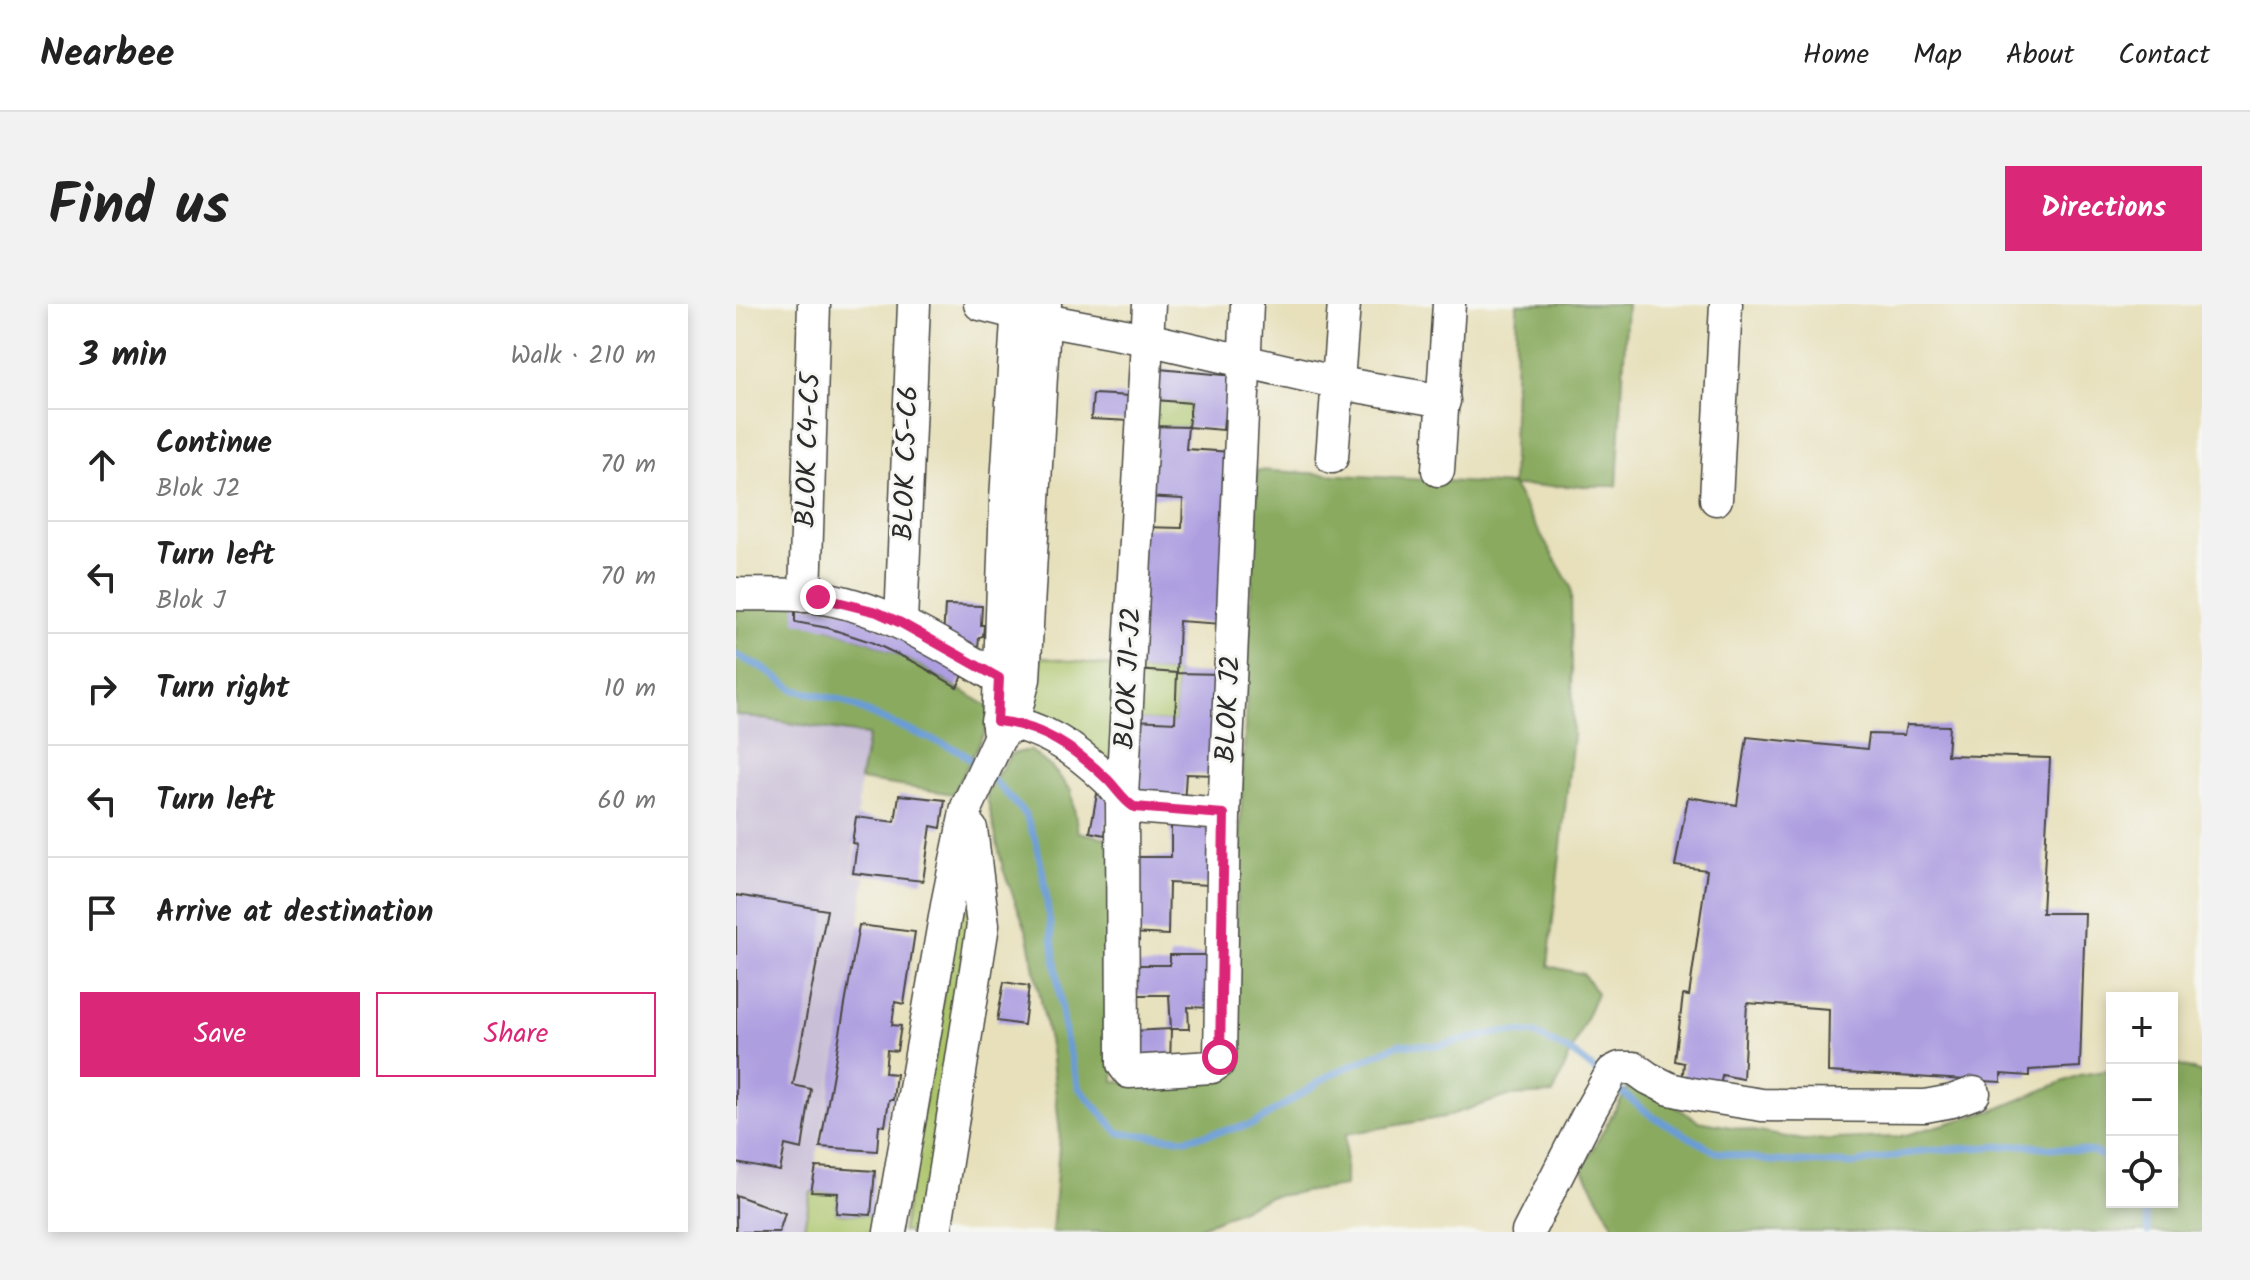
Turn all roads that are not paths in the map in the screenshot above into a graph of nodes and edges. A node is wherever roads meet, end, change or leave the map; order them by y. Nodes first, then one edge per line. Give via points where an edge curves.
1 (814, 304) edge
2 (914, 304) edge
3 (980, 304) edge
4 (1149, 304) edge
5 (1247, 304) edge
6 (1344, 304) edge
7 (1449, 304) edge
8 (1726, 304) edge
9 (1031, 310) edge
10 (1147, 339) junction
11 (1244, 361) junction
12 (1339, 383) junction
13 (1444, 401) junction
14 (1332, 457) dead end
15 (1438, 470) dead end
16 (1716, 499) dead end
17 (736, 594) edge
18 (805, 596) junction
19 (901, 623) junction
20 (999, 678) junction
21 (1001, 732) junction
22 (973, 794) junction
23 (1122, 795) junction
24 (1224, 814) junction
25 (948, 900) junction
26 (981, 904) junction
27 (1220, 1057) joint
28 (1974, 1093) dead end
29 (890, 1232) edge
30 (935, 1232) edge
31 (1528, 1232) edge

1 - 18 street, BLOK C4-C5
2 - 19 street, BLOK C5-C6
3 - 9 street
4 - 10 street, BLOK J1-J2
5 - 11 street, BLOK J2
6 - 12 street
7 - 13 street
8 - 16 street
9 - 10 street
9 - 20 street via 1006,500
9 - 21 street via 1026,659 1024,679
10 - 11 street
10 - 23 street, BLOK J1-J2
11 - 12 street
11 - 24 street, BLOK J2
12 - 13 street
12 - 14 street
13 - 15 street
17 - 18 street
18 - 19 street via 853,605
19 - 20 street
20 - 21 street
21 - 22 street
21 - 23 street via 1039,730 1082,757
22 - 25 street
22 - 26 street
23 - 24 street via 1134,807
23 - 27 street, BLOK J1-J2 via 1123,1064 1129,1072 1212,1067
24 - 27 street, BLOK J2
25 - 26 street
25 - 29 street
26 - 30 street via 983,925
28 - 31 street via 1925,1106 1762,1105 1670,1089 1627,1067 1612,1072

